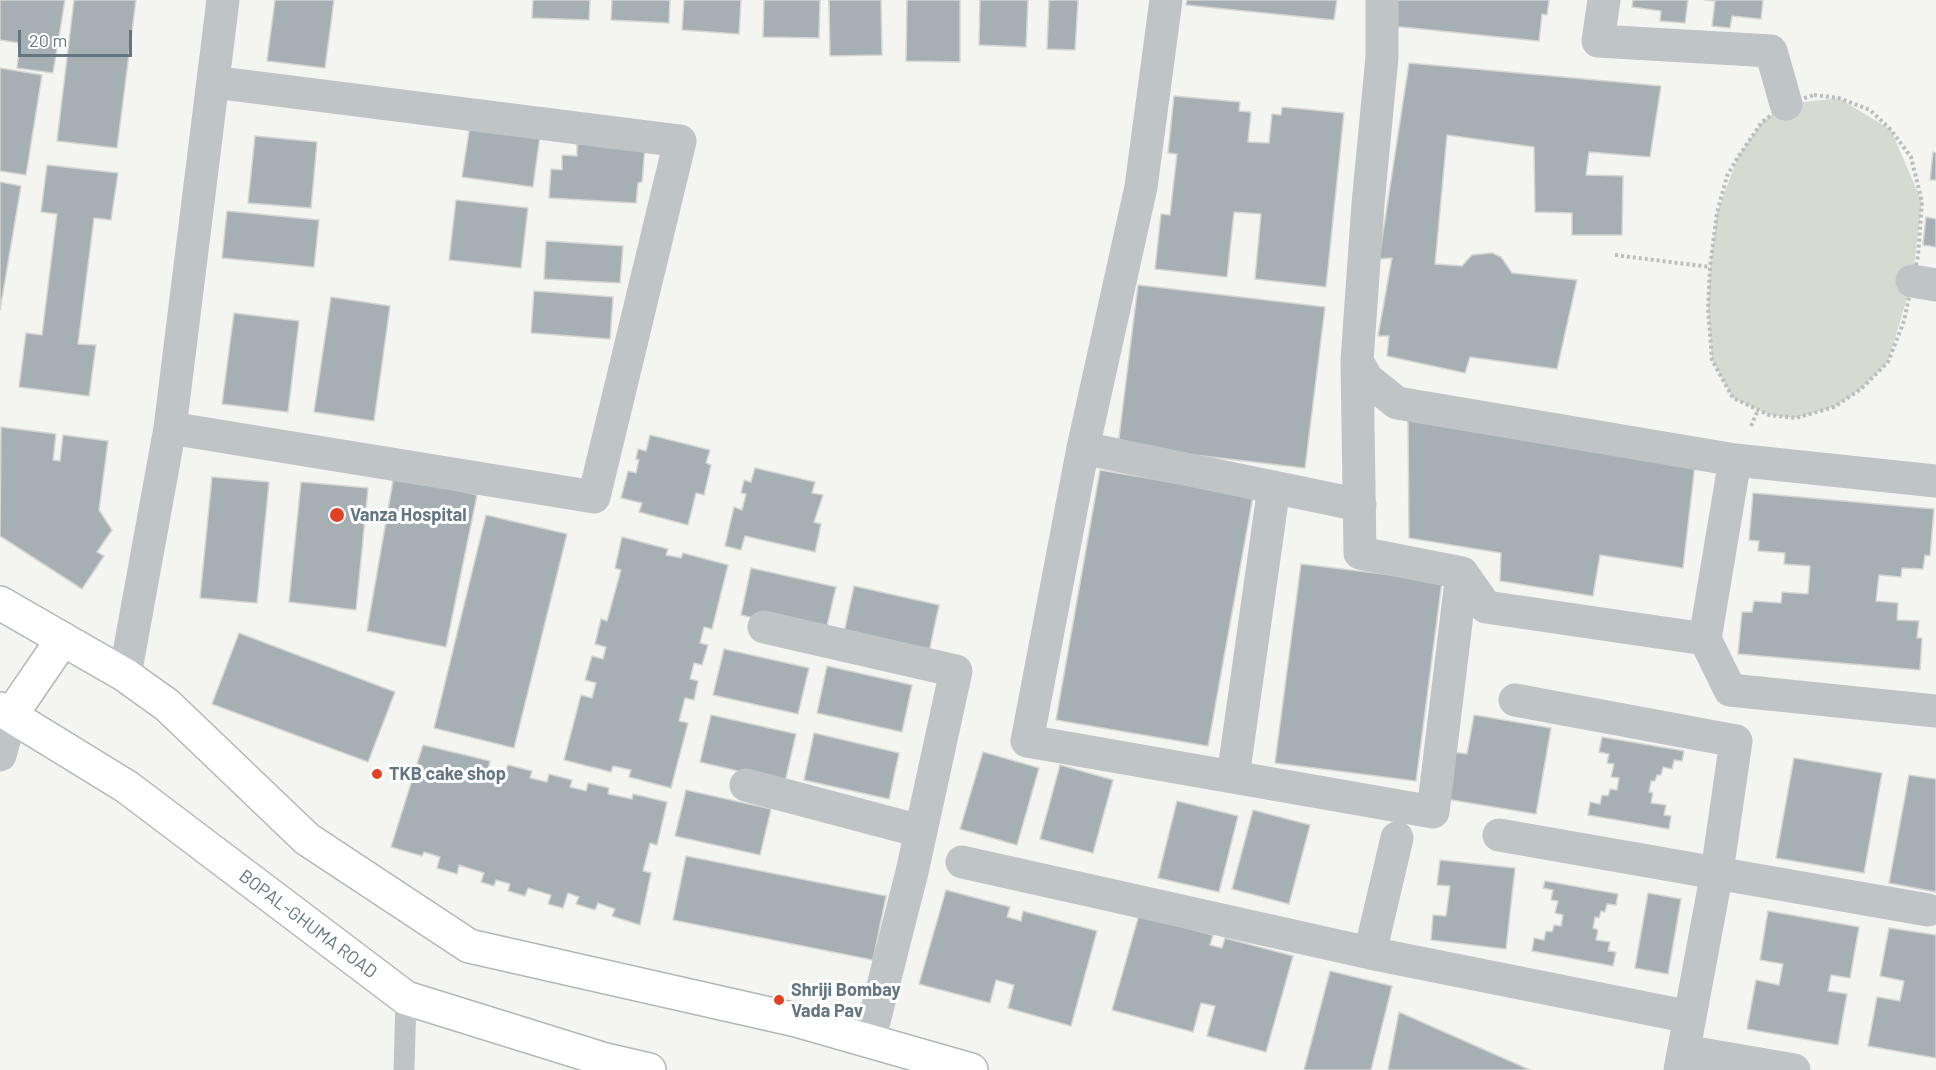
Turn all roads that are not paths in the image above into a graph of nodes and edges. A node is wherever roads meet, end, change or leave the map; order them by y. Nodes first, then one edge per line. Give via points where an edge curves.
1 (223, 0) edge
2 (1166, 0) edge
3 (1382, 0) edge
4 (1604, 0) edge
5 (213, 82) junction
6 (1786, 104) road end
7 (1357, 361) junction
8 (170, 428) junction
9 (1083, 448) junction
10 (1736, 460) junction
11 (1936, 482) edge
12 (1274, 487) junction
13 (1360, 505) junction
14 (1462, 573) junction
15 (0, 603) edge
16 (764, 627) dead end
17 (63, 639) junction
18 (1705, 639) junction
19 (125, 675) junction
20 (1515, 700) dead end
21 (1936, 711) edge
22 (6, 712) edge
23 (0, 755) edge
24 (1233, 777) junction
25 (746, 785) dead end
26 (920, 831) junction
27 (1499, 835) dead end
28 (1397, 838) dead end
29 (962, 862) dead end
30 (1717, 872) junction
31 (1928, 910) dead end
32 (1370, 953) junction
33 (406, 999) junction
34 (1690, 1017) junction
35 (869, 1041) junction
36 (1682, 1060) edge
37 (404, 1070) edge
38 (649, 1070) edge
39 (971, 1070) edge
40 (1794, 1070) edge

1 - 5 street
2 - 9 street via 1141,187
3 - 7 street via 1382,57
4 - 6 street via 1598,41 1771,51
5 - 8 street
5 - 8 street via 680,141 594,498
7 - 10 street via 1367,379 1397,403
7 - 13 street
8 - 19 street
9 - 12 street
9 - 24 street via 1027,741
10 - 11 street
10 - 18 street
12 - 13 street
12 - 24 street
13 - 14 street via 1360,554
14 - 18 street via 1486,607
14 - 24 street via 1432,812
15 - 17 street
16 - 26 street via 956,671
17 - 19 street
17 - 22 street
18 - 21 street via 1730,690
19 - 35 street via 167,705 306,839 469,946 796,1020
20 - 30 street via 1736,741
22 - 23 street
22 - 33 street, BOPAL-GHUMA ROAD via 127,787
25 - 26 street
26 - 35 street
27 - 30 street
28 - 32 street
29 - 32 street
30 - 31 street
30 - 34 street
32 - 34 street
33 - 37 lane
33 - 38 street, BOPAL-GHUMA ROAD
34 - 36 street
35 - 39 street
36 - 40 street

